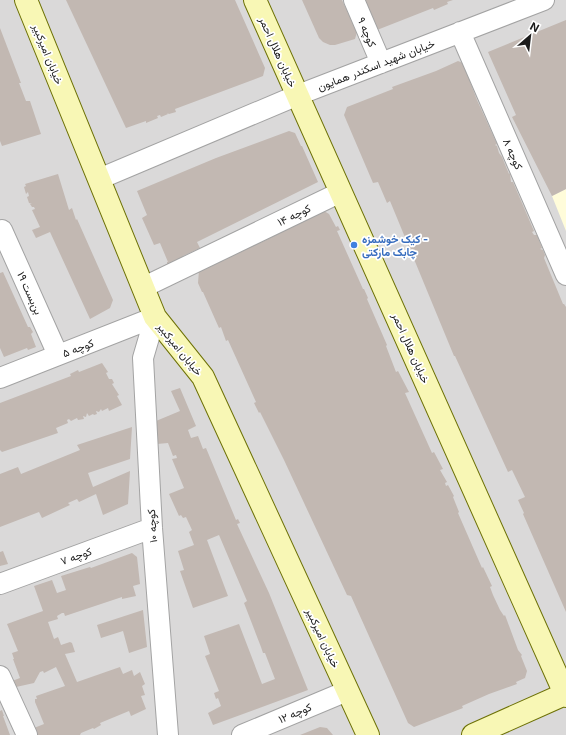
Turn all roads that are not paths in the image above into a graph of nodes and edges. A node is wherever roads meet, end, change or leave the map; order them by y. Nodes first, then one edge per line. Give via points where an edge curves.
1 (26, 0) edge
2 (255, 0) edge
3 (354, 0) edge
4 (544, 0) edge
5 (505, 7) edge
6 (460, 32) junction
7 (381, 63) junction
8 (298, 96) junction
9 (99, 179) junction
10 (341, 192) junction
11 (2, 230) dead end
12 (566, 275) edge
13 (144, 287) junction
14 (155, 317) junction
15 (58, 355) junction
16 (0, 378) edge
17 (152, 528) junction
18 (0, 584) edge
19 (0, 676) edge
20 (347, 691) junction
21 (566, 695) edge
22 (27, 735) edge
23 (168, 735) edge
24 (242, 735) edge
25 (368, 735) edge
26 (473, 735) edge

1 - 9 street, خیابان امیرکبیر
2 - 8 street, خیابان هلال احمر
3 - 7 street, کوچه ۹
4 - 5 street, خیابان شهید اسکندر همایون
5 - 6 street, خیابان شهید اسکندر همایون
6 - 7 street, خیابان شهید اسکندر همایون
6 - 12 street, کوچه ۸
7 - 8 street, خیابان شهید اسکندر همایون
8 - 9 street, خیابان شهید اسکندر همایون
8 - 10 street, خیابان هلال احمر
9 - 13 street, خیابان امیرکبیر
10 - 13 street, کوچه ۱۴
10 - 21 street, خیابان هلال احمر
11 - 15 street, بن‌بست ۱۹
13 - 14 street, خیابان امیرکبیر
14 - 15 street, کوچه ۵
14 - 17 street, کوچه ۱۰ via 143,358
14 - 20 street, خیابان امیرکبیر via 204,377
15 - 16 street, کوچه ۵
17 - 18 street, کوچه ۷
17 - 23 street, کوچه ۱۰
19 - 22 street
20 - 24 street, کوچه ۱۲
20 - 25 street, خیابان امیرکبیر
21 - 26 street

